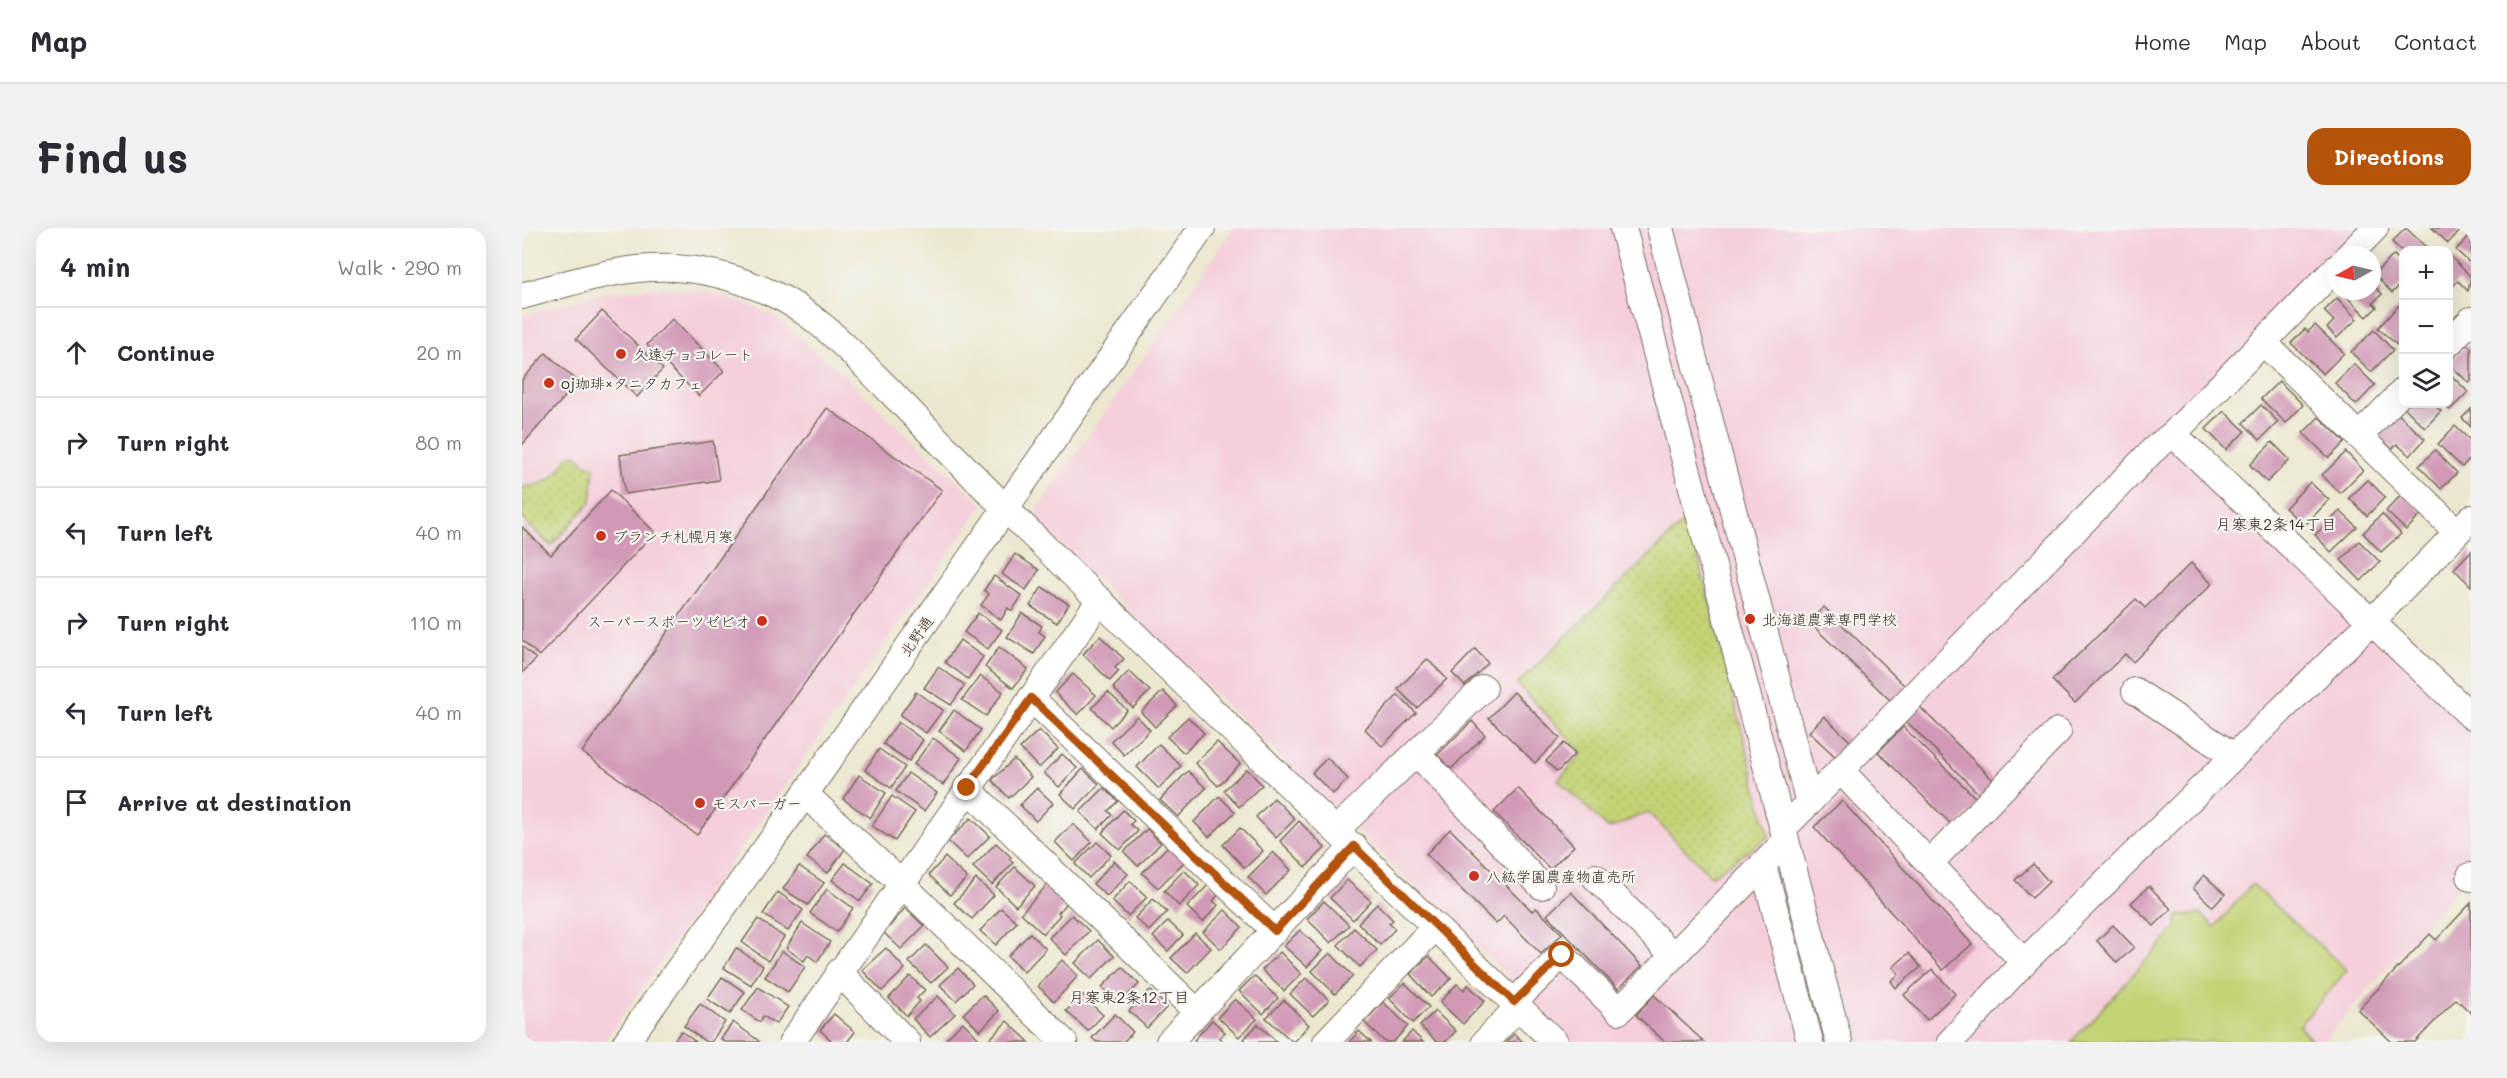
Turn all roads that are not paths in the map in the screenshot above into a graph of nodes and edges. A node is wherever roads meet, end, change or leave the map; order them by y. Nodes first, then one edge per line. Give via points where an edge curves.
1 (1202, 228) edge
2 (1623, 228) edge
3 (1660, 228) edge
4 (2375, 228) edge
5 (2358, 246) edge
6 (2327, 277) edge
7 (522, 296) edge
8 (2471, 320) edge
9 (2453, 339) edge
10 (2264, 343) junction
11 (2399, 394) edge
12 (2173, 434) junction
13 (2359, 436) junction
14 (1006, 509) junction
15 (2464, 525) edge
16 (1100, 600) junction
17 (1762, 621) junction
18 (2372, 621) junction
19 (1730, 629) junction
20 (1484, 688) dead end
21 (2135, 692) dead end
22 (1031, 698) junction
23 (2471, 716) edge
24 (2058, 731) dead end
25 (1417, 753) junction
26 (2234, 756) junction
27 (1841, 771) junction
28 (967, 788) junction
29 (805, 794) junction
30 (1809, 803) junction
31 (1785, 835) junction
32 (1345, 838) junction
33 (1930, 864) junction
34 (1763, 865) junction
35 (1595, 877) dead end
36 (901, 883) junction
37 (1540, 886) dead end
38 (1436, 926) junction
39 (1275, 931) junction
40 (1673, 955) junction
41 (2024, 962) junction
42 (839, 972) junction
43 (1516, 1004) junction
44 (1197, 1012) junction
45 (1965, 1037) edge
46 (626, 1042) edge
47 (792, 1042) edge
48 (907, 1042) edge
49 (1064, 1042) edge
50 (1169, 1042) edge
51 (1326, 1042) edge
52 (1485, 1042) edge
53 (1556, 1042) edge
54 (1810, 1042) edge
55 (1839, 1042) edge

1 - 14 street, 北野通
2 - 19 street
3 - 17 street
4 - 5 street
6 - 10 street
7 - 14 street via 609,272 656,267 703,270 775,294 811,317 851,352
8 - 9 street
10 - 12 street
10 - 13 street
11 - 13 street
12 - 18 street
12 - 27 street via 2153,450
13 - 15 street
14 - 16 street
14 - 29 street, 北野通
15 - 18 street
16 - 22 street
16 - 32 street
17 - 19 street
17 - 30 street
18 - 23 street
18 - 26 street
19 - 31 street
20 - 25 street
21 - 26 street
22 - 28 street
22 - 39 street
24 - 33 street
25 - 32 street
25 - 37 street
26 - 41 street
27 - 30 street
27 - 33 street
28 - 36 street
28 - 44 street
29 - 36 street
29 - 46 street, 北野通
30 - 31 street
31 - 34 street
31 - 55 street
32 - 38 street
32 - 39 street
33 - 41 street
34 - 40 street
34 - 54 street
35 - 40 street
36 - 42 street
36 - 49 street
38 - 43 street
38 - 51 street
39 - 44 street
40 - 43 street via 1618,1011 1562,955
41 - 45 street
42 - 47 street
42 - 48 street
43 - 52 street
43 - 53 street
44 - 50 street

